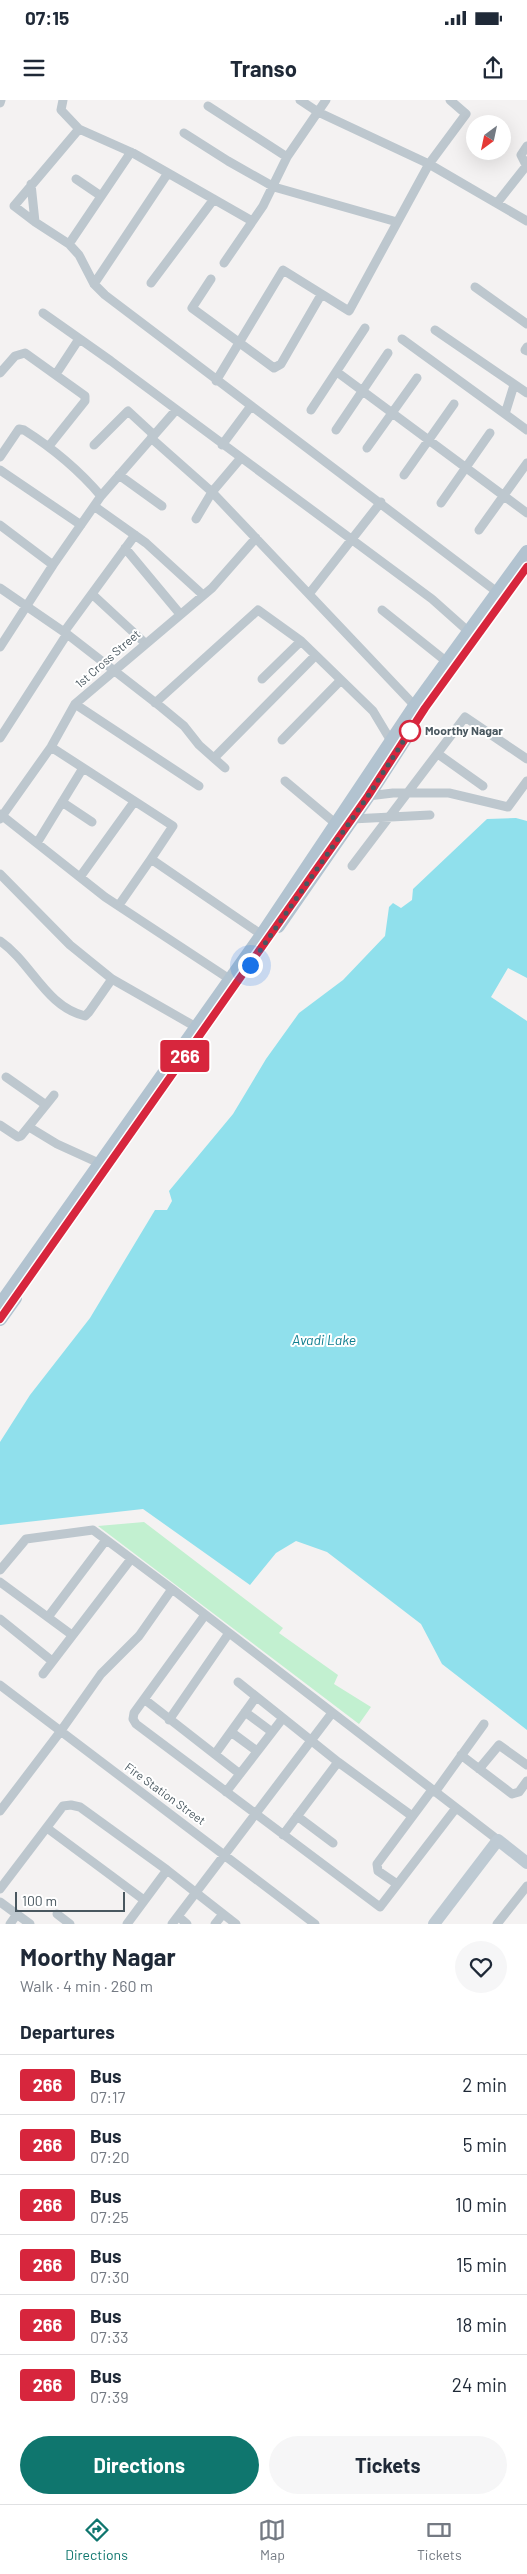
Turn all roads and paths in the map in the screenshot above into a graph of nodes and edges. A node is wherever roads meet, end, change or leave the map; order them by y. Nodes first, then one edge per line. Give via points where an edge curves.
1 (63, 100) edge
2 (300, 100) edge
3 (326, 100) edge
4 (450, 100) edge
5 (208, 106) dead end
6 (318, 112) junction
7 (79, 129) junction
8 (184, 133) dead end
9 (527, 146) edge
10 (131, 152) junction
11 (287, 157) junction
12 (429, 164) junction
13 (527, 165) edge
14 (168, 173) junction
15 (76, 179) dead end
16 (31, 184) junction
17 (274, 187) junction
18 (101, 196) junction
19 (214, 199) junction
20 (497, 203) junction
21 (252, 221) junction
22 (527, 221) edge
23 (35, 222) junction
24 (397, 222) junction
25 (69, 244) junction
26 (224, 262) dead end
27 (211, 279) dead end
28 (151, 283) dead end
29 (94, 284) junction
30 (475, 287) dead end
31 (321, 295) junction
32 (43, 314) dead end
33 (527, 324) edge
34 (365, 328) dead end
35 (435, 330) dead end
36 (80, 339) junction
37 (402, 339) dead end
38 (240, 342) junction
39 (527, 347) edge
40 (527, 351) edge
41 (388, 353) dead end
42 (337, 372) junction
43 (0, 373) edge
44 (56, 374) junction
45 (417, 378) dead end
46 (216, 381) junction
47 (514, 385) junction
48 (363, 391) junction
49 (527, 393) edge
50 (454, 404) dead end
51 (252, 406) junction
52 (176, 410) junction
53 (311, 410) dead end
54 (392, 412) junction
55 (505, 414) junction
56 (336, 430) dead end
57 (527, 430) edge
58 (490, 433) dead end
59 (152, 436) junction
60 (430, 440) junction
61 (94, 445) dead end
62 (222, 445) junction
63 (49, 446) junction
64 (367, 448) dead end
65 (0, 457) edge
66 (240, 459) junction
67 (527, 463) edge
68 (467, 467) junction
69 (0, 470) edge
70 (119, 474) junction
71 (404, 475) dead end
72 (212, 492) junction
73 (101, 496) junction
74 (504, 496) junction
75 (381, 502) junction
76 (441, 503) dead end
77 (94, 506) junction
78 (162, 506) dead end
79 (527, 512) edge
80 (196, 519) dead end
81 (0, 525) edge
82 (81, 525) junction
83 (479, 530) dead end
84 (135, 535) junction
85 (256, 538) junction
86 (351, 540) junction
87 (125, 548) junction
88 (527, 552) edge
89 (53, 565) junction
90 (527, 567) edge
91 (0, 588) edge
92 (92, 594) junction
93 (310, 594) junction
94 (203, 595) junction
95 (501, 595) junction
96 (26, 606) junction
97 (382, 610) dead end
98 (180, 614) junction
99 (469, 632) junction
100 (65, 633) junction
101 (301, 641) junction
102 (145, 643) junction
103 (1, 645) edge
104 (315, 656) junction
105 (447, 662) junction
106 (113, 670) junction
107 (262, 679) dead end
108 (340, 681) junction
109 (155, 703) junction
110 (75, 704) junction
111 (415, 706) junction
112 (0, 738) edge
113 (282, 740) dead end
114 (391, 741) junction
115 (51, 747) junction
116 (438, 754) junction
117 (214, 758) junction
118 (527, 759) edge
119 (83, 768) junction
120 (225, 768) dead end
121 (285, 781) dead end
122 (527, 781) edge
123 (199, 786) dead end
124 (483, 786) dead end
125 (408, 793) junction
126 (368, 796) junction
127 (62, 802) junction
128 (134, 802) junction
129 (430, 815) dead end
130 (1, 816) edge
131 (390, 817) junction
132 (352, 819) junction
133 (92, 822) dead end
134 (335, 823) junction
135 (37, 843) junction
136 (151, 859) junction
137 (352, 866) dead end
138 (0, 874) edge
139 (80, 877) junction
140 (119, 905) junction
141 (262, 935) junction
142 (0, 941) edge
143 (112, 979) junction
144 (234, 982) junction
145 (196, 1027) junction
146 (6, 1077) dead end
147 (54, 1095) dead end
148 (46, 1105) junction
149 (0, 1125) edge
150 (29, 1127) junction
151 (101, 1164) junction
152 (0, 1305) edge
153 (0, 1319) edge
154 (106, 1540) junction
155 (131, 1559) junction
156 (0, 1570) edge
157 (0, 1582) edge
158 (172, 1589) junction
159 (206, 1615) junction
160 (48, 1617) junction
161 (0, 1620) edge
162 (229, 1633) junction
163 (72, 1635) junction
164 (52, 1661) junction
165 (43, 1674) dead end
166 (238, 1682) dead end
167 (0, 1685) edge
168 (256, 1697) junction
169 (144, 1699) junction
170 (246, 1712) junction
171 (332, 1712) junction
172 (283, 1718) junction
173 (170, 1720) junction
174 (484, 1724) dead end
175 (60, 1732) junction
176 (230, 1732) junction
177 (272, 1732) junction
178 (311, 1740) junction
179 (257, 1751) junction
180 (214, 1754) junction
181 (461, 1755) junction
182 (338, 1762) junction
183 (527, 1765) edge
184 (479, 1769) junction
185 (240, 1774) junction
186 (527, 1781) edge
187 (433, 1791) junction
188 (226, 1792) junction
189 (456, 1808) junction
190 (0, 1811) edge
191 (255, 1814) junction
192 (297, 1816) junction
193 (412, 1816) junction
194 (47, 1828) junction
195 (283, 1835) junction
196 (498, 1840) junction
197 (333, 1843) dead end
198 (225, 1854) junction
199 (527, 1863) edge
200 (167, 1870) junction
201 (397, 1884) junction
202 (527, 1886) edge
203 (0, 1889) edge
204 (197, 1892) junction
205 (144, 1900) junction
206 (0, 1902) edge
207 (17, 1914) junction
208 (57, 1914) dead end
209 (222, 1914) junction
210 (178, 1916) junction
211 (10, 1924) edge
212 (30, 1924) edge
213 (70, 1924) edge
214 (126, 1924) edge
215 (172, 1924) edge
216 (188, 1924) edge
217 (215, 1924) edge
218 (236, 1924) edge
219 (315, 1924) edge
220 (434, 1924) edge
221 (497, 1924) edge

1 - 7 street via 61,110
2 - 6 street
3 - 6 street
4 - 12 street via 466,114
5 - 11 street
6 - 11 street
6 - 12 street
7 - 10 street
7 - 16 street
8 - 17 street
9 - 13 street via 521,155
10 - 14 street
10 - 18 street
11 - 17 street
12 - 20 street
12 - 24 street
13 - 20 street
14 - 19 street
14 - 29 street
15 - 18 street
16 - 23 street
16 - 23 street via 14,206
17 - 21 street
17 - 24 street
18 - 25 street
19 - 21 street
19 - 28 street
20 - 22 street
21 - 26 street
23 - 25 street
24 - 31 street via 348,311
25 - 29 street via 79,255
27 - 38 street via 192,308
29 - 46 street
30 - 33 street
31 - 38 street via 283,270
31 - 38 street via 278,368 270,366
32 - 36 street
34 - 42 street
35 - 47 street
36 - 44 street
36 - 52 street
37 - 55 street
38 - 46 street
39 - 40 street
41 - 48 street
42 - 48 street
42 - 53 street
43 - 44 street via 12,359 25,353
44 - 63 street via 80,390 85,401
45 - 54 street
46 - 51 street
47 - 49 street
47 - 55 street
48 - 54 street
48 - 56 street
50 - 60 street
51 - 62 street
51 - 75 street
52 - 59 street
52 - 62 street
54 - 60 street
54 - 64 street
55 - 57 street
58 - 68 street
59 - 61 street via 128,411
59 - 70 street
59 - 72 street
60 - 68 street
60 - 71 street
62 - 66 street
63 - 65 street via 19,429
63 - 73 street via 82,473
66 - 72 street
66 - 86 street
67 - 74 street
68 - 74 street
68 - 76 street
69 - 82 street
70 - 73 street
70 - 78 street
72 - 80 street
72 - 85 street
73 - 77 street
74 - 79 street
74 - 83 street
75 - 86 street
75 - 95 street
77 - 82 street
77 - 84 street
81 - 89 street
82 - 89 street
84 - 87 street
84 - 94 street
85 - 93 street
85 - 94 street, 1st Cross Street
86 - 93 street
86 - 99 street via 432,599
87 - 92 street
87 - 98 street
88 - 95 main road
89 - 96 street
90 - 95 main road
91 - 96 street
92 - 100 street
92 - 102 street
93 - 111 street
94 - 98 street, 1st Cross Street
95 - 99 main road
95 - 126 main road
96 - 100 street
96 - 103 street
97 - 105 street
98 - 102 street, 1st Cross Street
99 - 105 main road
100 - 106 street
100 - 112 street
101 - 104 street
101 - 107 street
101 - 109 street via 258,610
102 - 106 street, 1st Cross Street
104 - 108 street
104 - 117 street
105 - 111 main road
106 - 109 street
106 - 110 street, 1st Cross Street
108 - 113 street
108 - 114 street via 373,711
109 - 117 street via 184,726
110 - 115 street, 1st Cross Street
110 - 123 street
111 - 114 main road
114 - 134 main road
115 - 119 street
115 - 130 street, 1st Cross Street
116 - 118 street via 465,718
116 - 124 street
116 - 125 street
117 - 120 street
119 - 127 street
119 - 128 street
121 - 134 street
122 - 125 street via 508,807 449,793
125 - 126 street
125 - 131 street
126 - 132 main road
127 - 133 street
127 - 135 street
128 - 136 street via 174,826
128 - 139 street
129 - 131 street
130 - 135 street
131 - 132 street
131 - 137 street
132 - 144 main road
134 - 141 main road
135 - 139 street
136 - 140 street
136 - 141 street
138 - 143 street via 70,945
139 - 140 street
140 - 144 street
141 - 144 main road
142 - 143 street via 14,951 57,1002 76,1014 85,1016
143 - 145 street
144 - 145 main road
144 - 153 main road
145 - 151 main road
146 - 148 street
147 - 148 street
148 - 150 street
149 - 150 street via 18,1137
150 - 151 street
151 - 152 main road
154 - 155 street
154 - 156 street via 93,1530 26,1539
154 - 160 street
155 - 158 street
155 - 163 street
157 - 160 street
158 - 159 street
158 - 175 street via 139,1636 101,1674
159 - 162 street
159 - 169 street
160 - 163 street
161 - 164 street
162 - 171 street
162 - 173 street
163 - 164 street
164 - 165 street
166 - 168 street
167 - 175 street, Fire Station Street
168 - 170 street
168 - 172 street
169 - 173 street
169 - 188 street via 134,1713 136,1724
170 - 176 street
170 - 177 street
171 - 178 street
171 - 187 street
172 - 177 street
172 - 178 street
173 - 180 street
174 - 181 street
175 - 190 street
175 - 198 street, Fire Station Street
176 - 179 street
176 - 180 street
177 - 179 street
178 - 182 street
178 - 191 street
179 - 185 street
180 - 185 street
181 - 184 street
181 - 187 street
182 - 192 street
182 - 193 street
183 - 184 street via 499,1745
184 - 186 street via 512,1794 519,1792
185 - 188 street
187 - 189 street
187 - 193 street
188 - 191 street
189 - 196 street
189 - 201 street
191 - 195 street
191 - 198 street
192 - 195 street
192 - 197 street
193 - 201 street via 377,1864 378,1870
194 - 200 street via 64,1806 80,1807
194 - 203 street
194 - 205 street
195 - 201 street via 380,1907
196 - 199 street
196 - 220 street
198 - 204 street
198 - 219 street, Fire Station Street
200 - 204 street
200 - 205 street
202 - 221 street
204 - 209 street
204 - 210 street
205 - 214 street
206 - 207 street
207 - 211 street
207 - 212 street
208 - 213 street
209 - 217 street
209 - 218 street
210 - 215 street
210 - 216 street

